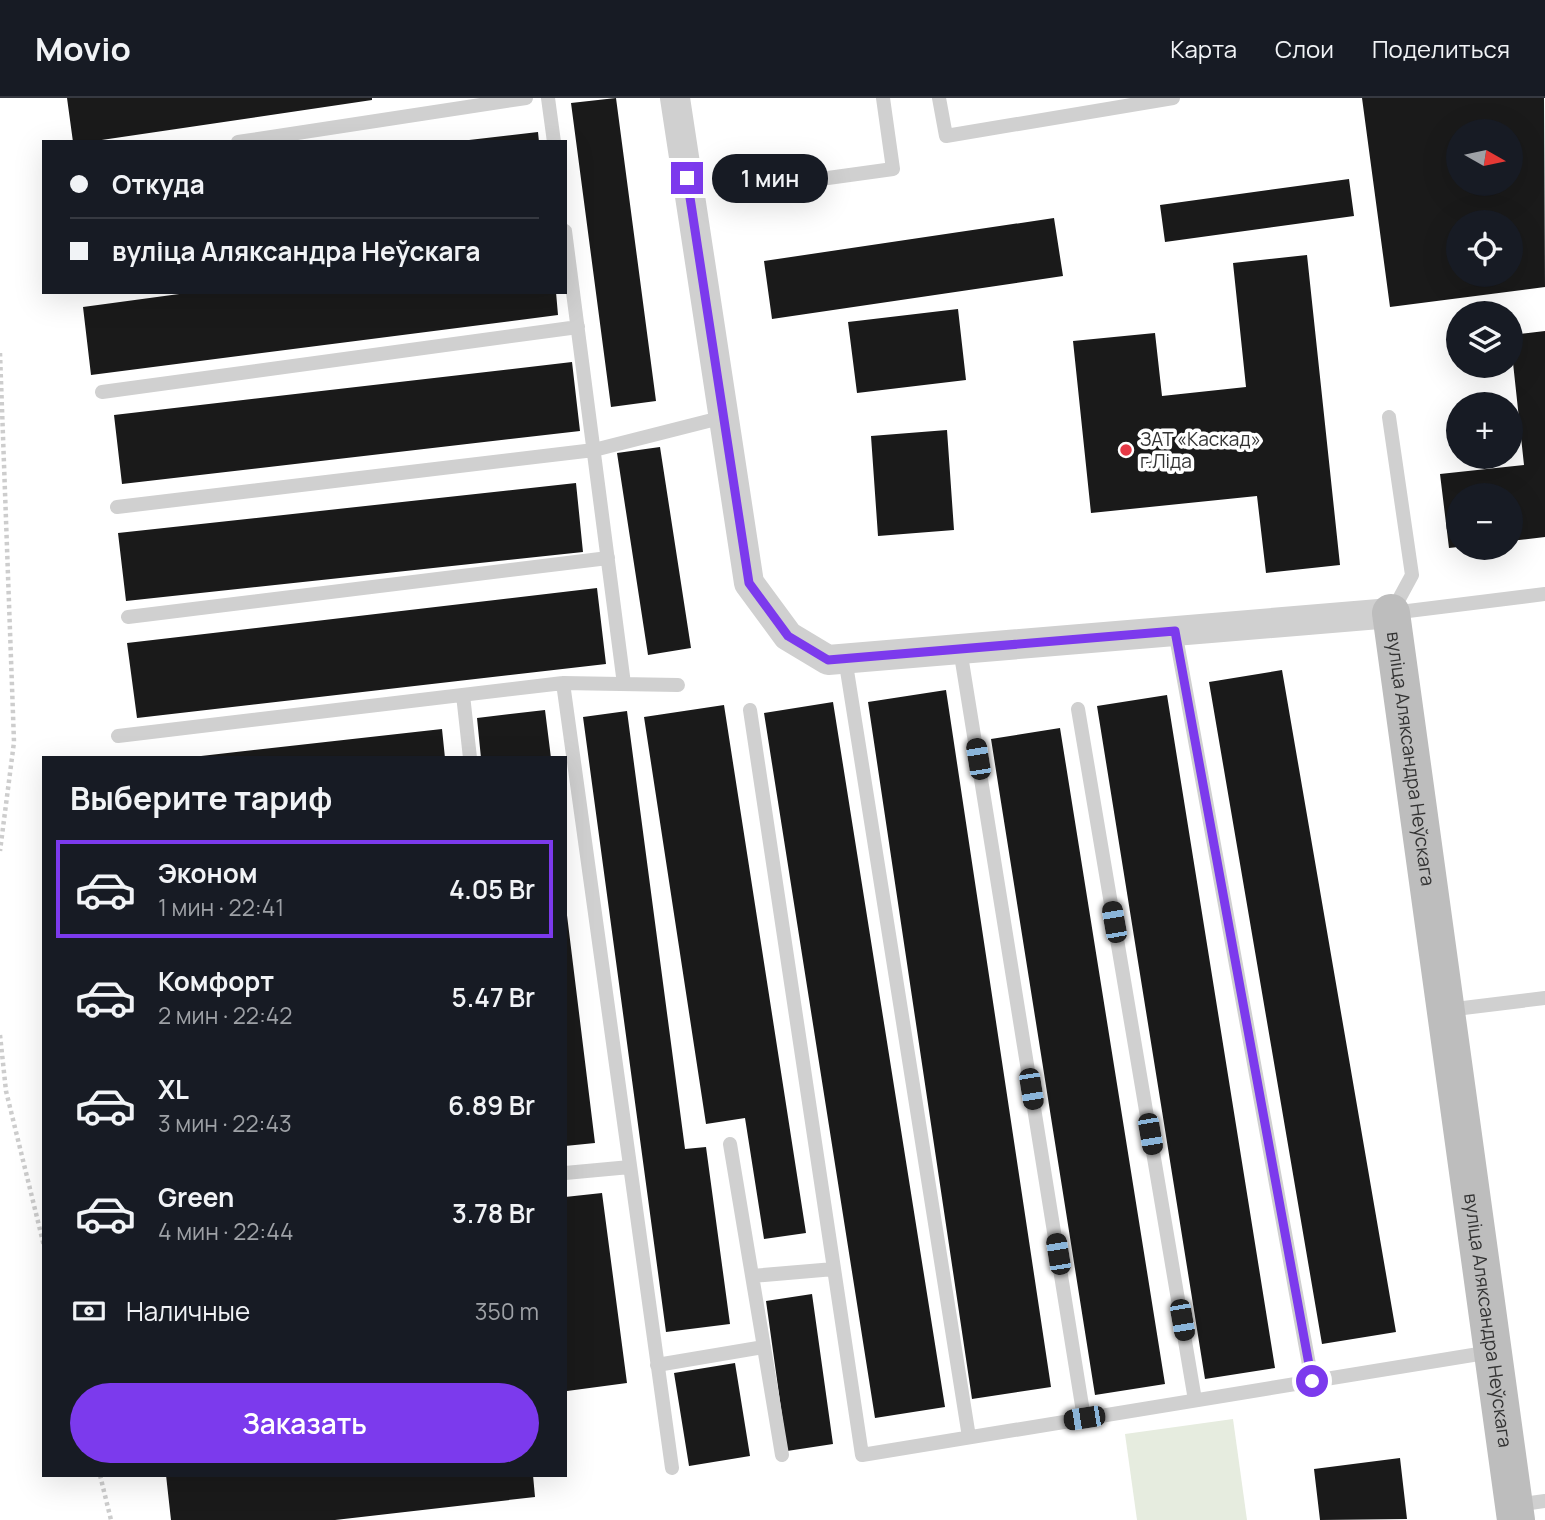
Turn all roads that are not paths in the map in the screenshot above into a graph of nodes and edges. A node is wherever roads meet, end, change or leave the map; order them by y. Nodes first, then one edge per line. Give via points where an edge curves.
1 (526, 98) edge
2 (548, 98) edge
3 (675, 98) edge
4 (883, 98) edge
5 (939, 98) edge
6 (1173, 98) edge
7 (252, 140) edge
8 (554, 140) edge
9 (756, 188) dead end
10 (567, 246) edge
11 (578, 327) junction
12 (102, 392) dead end
13 (1389, 416) dead end
14 (724, 417) junction
15 (594, 450) junction
16 (117, 507) dead end
17 (608, 558) junction
18 (1545, 594) edge
19 (1391, 613) junction
20 (128, 617) dead end
21 (1175, 631) junction
22 (960, 649) junction
23 (845, 658) junction
24 (563, 683) junction
25 (624, 684) junction
26 (678, 685) dead end
27 (463, 695) junction
28 (1078, 709) dead end
29 (750, 710) dead end
30 (118, 736) dead end
31 (470, 756) edge
32 (1545, 998) edge
33 (1446, 1010) junction
34 (730, 1144) dead end
35 (630, 1167) junction
36 (567, 1173) edge
37 (834, 1269) junction
38 (752, 1276) junction
39 (764, 1347) junction
40 (1493, 1351) junction
41 (657, 1365) junction
42 (1312, 1381) junction
43 (1195, 1400) junction
44 (1084, 1418) junction
45 (969, 1437) junction
46 (782, 1455) dead end
47 (672, 1468) dead end
48 (1525, 1509) edge

1 - 7 lane
2 - 8 lane
3 - 14 street, вуліца Аляксандра Неўскага
4 - 9 lane via 893,169
5 - 6 lane via 946,136
10 - 11 lane
11 - 12 lane
11 - 15 lane
13 - 19 lane via 1412,575
14 - 15 lane
14 - 23 street, вуліца Аляксандра Неўскага via 749,583 788,636 828,660
15 - 16 lane
15 - 17 lane
17 - 20 lane
17 - 25 lane
18 - 19 lane
19 - 21 street, вуліца Аляксандра Неўскага
19 - 33 street, вуліца Аляксандра Неўскага
21 - 22 street, вуліца Аляксандра Неўскага
21 - 42 lane
22 - 23 street, вуліца Аляксандра Неўскага
22 - 44 lane
23 - 45 lane
24 - 25 lane
24 - 27 lane
24 - 35 lane
25 - 26 lane
27 - 30 lane
27 - 31 lane
28 - 43 lane
29 - 37 lane
32 - 33 lane
33 - 40 street, вуліца Аляксандра Неўскага
34 - 38 lane
35 - 36 lane
35 - 41 lane
37 - 38 lane
37 - 45 lane via 862,1455
38 - 39 lane
39 - 41 lane
39 - 46 lane
40 - 42 lane
40 - 48 street, вуліца Аляксандра Неўскага
41 - 47 lane
42 - 43 lane
43 - 44 lane
44 - 45 lane

